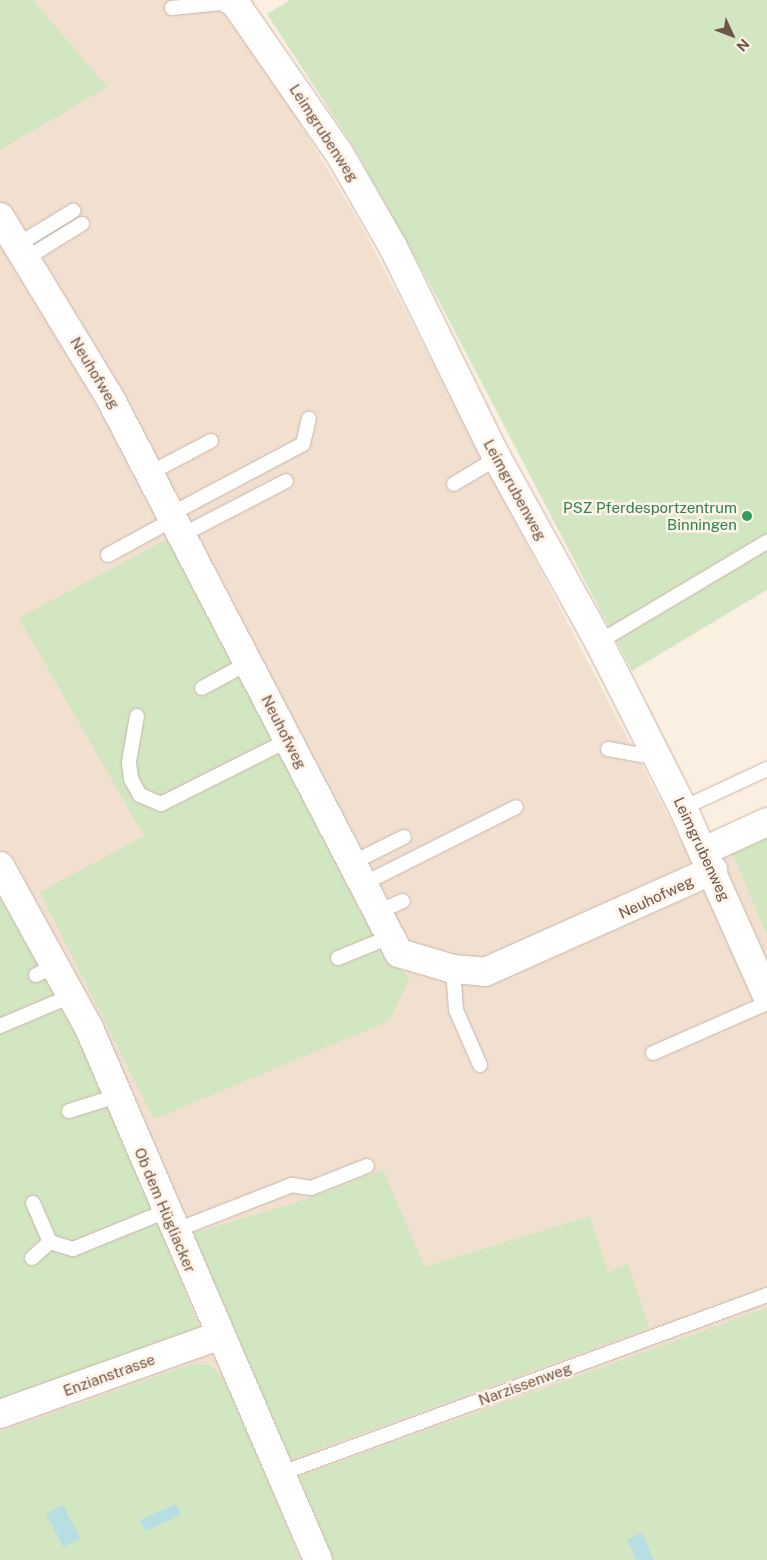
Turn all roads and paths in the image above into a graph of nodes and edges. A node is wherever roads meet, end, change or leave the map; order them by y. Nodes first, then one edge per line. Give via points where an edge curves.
1 (172, 8) dead end
2 (240, 9) edge
3 (72, 211) dead end
4 (0, 217) edge
5 (82, 224) dead end
6 (21, 252) junction
7 (309, 419) dead end
8 (212, 441) dead end
9 (497, 458) junction
10 (150, 473) junction
11 (286, 481) dead end
12 (454, 484) dead end
13 (176, 523) junction
14 (767, 542) edge
15 (108, 555) dead end
16 (599, 642) junction
17 (248, 663) junction
18 (202, 688) dead end
19 (137, 716) dead end
20 (288, 740) junction
21 (608, 749) dead end
22 (658, 758) junction
23 (767, 769) edge
24 (516, 806) dead end
25 (684, 808) junction
26 (767, 822) edge
27 (404, 837) dead end
28 (708, 861) junction
29 (0, 866) edge
30 (358, 873) junction
31 (402, 901) dead end
32 (378, 912) junction
33 (390, 937) junction
34 (338, 958) dead end
35 (453, 970) junction
36 (71, 996) junction
37 (767, 996) edge
38 (767, 1003) edge
39 (0, 1026) edge
40 (653, 1053) dead end
41 (480, 1065) dead end
42 (117, 1096) junction
43 (69, 1112) dead end
44 (367, 1166) dead end
45 (33, 1204) dead end
46 (170, 1221) junction
47 (50, 1242) junction
48 (32, 1258) dead end
49 (767, 1295) edge
50 (218, 1336) junction
51 (0, 1414) edge
52 (282, 1472) junction
53 (318, 1560) edge

1 - 2 lane via 221,3
2 - 9 street, Leimgrubenweg via 344,161 393,247
3 - 6 lane
4 - 6 street, Neuhofweg
5 - 6 lane
6 - 10 street, Neuhofweg via 109,396
7 - 13 lane via 303,444
8 - 10 lane
9 - 12 lane
9 - 16 street, Leimgrubenweg
10 - 13 street, Neuhofweg
11 - 13 lane
13 - 15 lane
13 - 17 street, Neuhofweg
14 - 16 lane
16 - 22 street, Leimgrubenweg
17 - 18 lane
17 - 20 street, Neuhofweg
19 - 20 lane via 129,762 131,780 140,795 161,804
20 - 30 street, Neuhofweg
21 - 22 lane
22 - 25 street, Leimgrubenweg
23 - 25 lane
24 - 30 lane
25 - 28 street, Leimgrubenweg
26 - 28 street, Neuhofweg
27 - 30 lane
28 - 35 street, Neuhofweg via 513,962 485,972
28 - 37 street, Leimgrubenweg
29 - 36 street, Ob dem Hügliacker via 45,971
30 - 32 street, Neuhofweg
31 - 32 lane
32 - 33 street, Neuhofweg
33 - 34 lane
33 - 35 street, Neuhofweg via 399,953
35 - 41 lane via 456,1010
36 - 39 lane
36 - 42 street, Ob dem Hügliacker
38 - 40 lane
42 - 43 lane
42 - 46 street, Ob dem Hügliacker
44 - 46 lane via 311,1188 292,1185
45 - 47 lane
46 - 47 lane via 73,1249
46 - 50 street, Ob dem Hügliacker
47 - 48 lane
49 - 52 lane, Narzissenweg
50 - 51 street, Enzianstrasse
50 - 52 street, Ob dem Hügliacker
52 - 53 street, Ob dem Hügliacker

